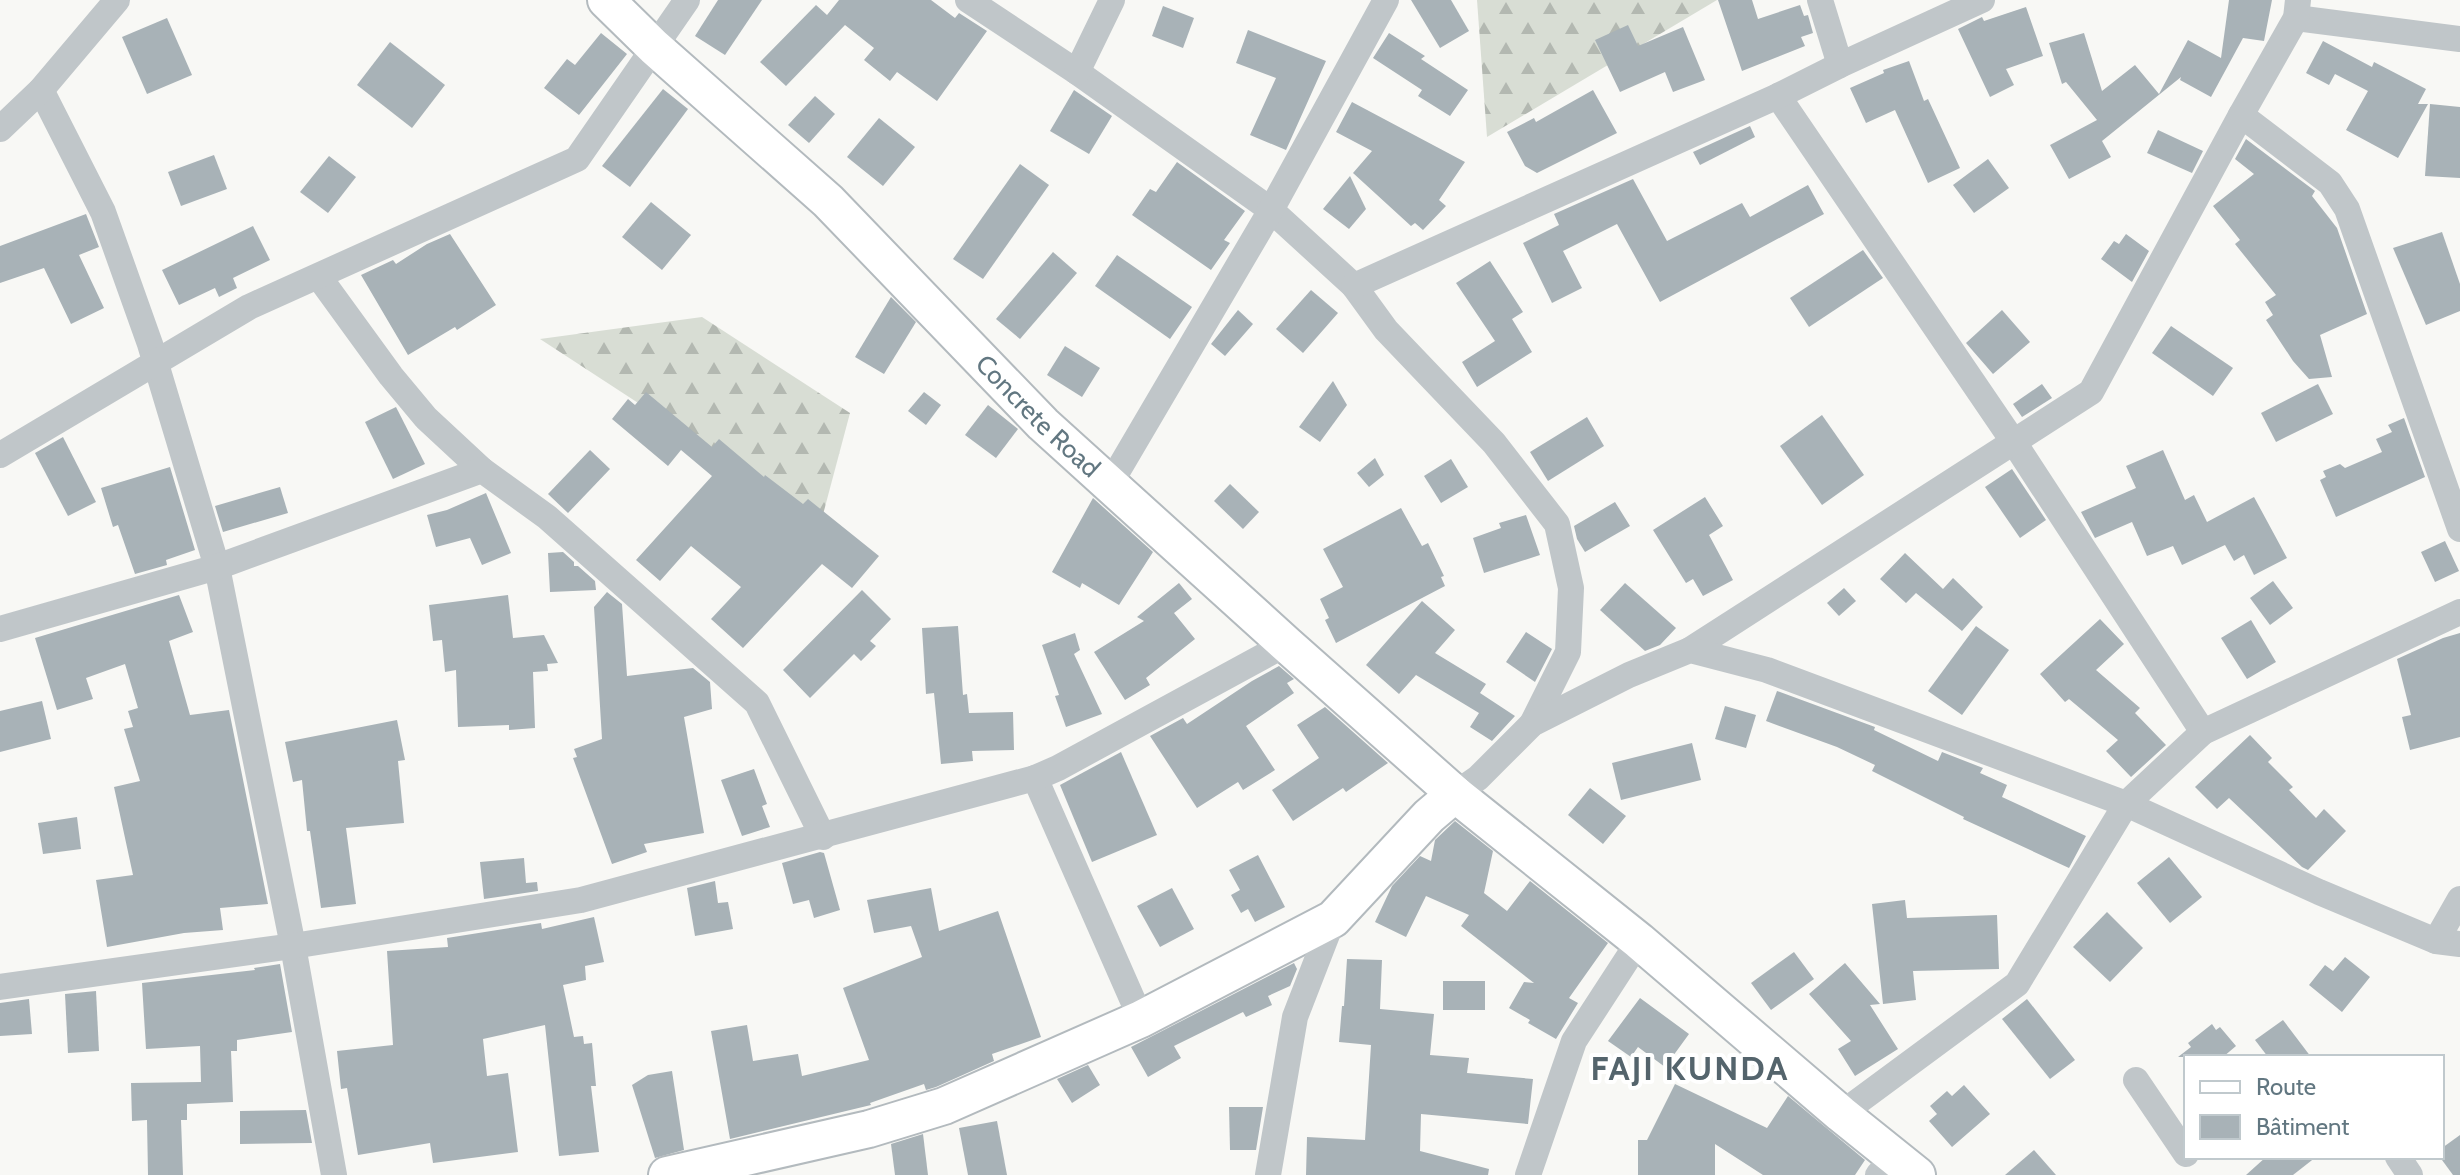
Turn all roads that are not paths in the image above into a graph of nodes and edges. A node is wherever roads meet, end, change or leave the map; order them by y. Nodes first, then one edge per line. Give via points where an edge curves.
1 (606, 0) edge
2 (687, 0) edge
3 (968, 0) edge
4 (1112, 0) edge
5 (1386, 0) edge
6 (1820, 0) edge
7 (1982, 0) edge
8 (110, 3) edge
9 (2297, 9) edge
10 (2460, 39) edge
11 (654, 47) junction
12 (1840, 65) junction
13 (1077, 72) junction
14 (41, 90) junction
15 (1778, 96) junction
16 (2241, 115) junction
17 (0, 129) edge
18 (1271, 210) junction
19 (319, 277) junction
20 (1354, 286) junction
21 (156, 361) junction
22 (2015, 444) junction
23 (0, 455) edge
24 (482, 470) junction
25 (1110, 484) junction
26 (2460, 529) edge
27 (217, 567) junction
28 (2460, 612) edge
29 (0, 629) edge
30 (1286, 644) junction
31 (1690, 650) junction
32 (1532, 724) junction
33 (2203, 732) junction
34 (1035, 778) junction
35 (1455, 794) junction
36 (2126, 804) junction
37 (823, 837) junction
38 (2460, 899) edge
39 (1333, 919) junction
40 (1639, 941) junction
41 (2448, 942) edge
42 (293, 946) junction
43 (0, 987) edge
44 (1141, 1019) junction
45 (2136, 1080) dead end
46 (1841, 1114) junction
47 (2184, 1151) edge
48 (1897, 1169) edge
49 (334, 1175) edge
50 (667, 1175) edge
51 (1268, 1175) edge
52 (1528, 1175) edge

1 - 11 street, Concrete Road
2 - 11 street
3 - 13 street
4 - 13 street
5 - 18 street
6 - 12 street
7 - 12 street
8 - 14 street
9 - 10 street
9 - 16 street
11 - 19 street via 577,159
11 - 25 street, Concrete Road via 828,201 1043,424
12 - 15 street
13 - 18 street
14 - 17 street
14 - 21 street via 103,212
15 - 20 street
15 - 22 street
16 - 22 street via 2091,392
16 - 26 street via 2330,183 2347,209
18 - 20 street
18 - 25 street
19 - 21 street via 249,307
19 - 24 street via 426,418
20 - 32 street via 1386,330 1494,443 1557,524 1571,588 1568,652
21 - 23 street
21 - 27 street
22 - 31 street
22 - 33 street
24 - 27 street
24 - 37 street via 547,517 757,703
25 - 30 street, Concrete Road
27 - 29 street
27 - 42 street
28 - 33 street
30 - 34 street
30 - 35 street, Concrete Road
31 - 32 street
31 - 36 street via 1767,670
32 - 35 street
33 - 36 street
34 - 37 street
34 - 44 street
35 - 39 street
35 - 40 street, Concrete Road
36 - 41 street via 2319,892
36 - 46 street via 2017,984
37 - 42 street via 581,900
38 - 41 street
39 - 44 street
39 - 51 street via 1295,1017
40 - 46 street, Concrete Road
40 - 52 street via 1574,1041
42 - 43 street
42 - 49 street
44 - 50 street via 944,1106 869,1129
45 - 47 street
46 - 48 street, Concrete Road

